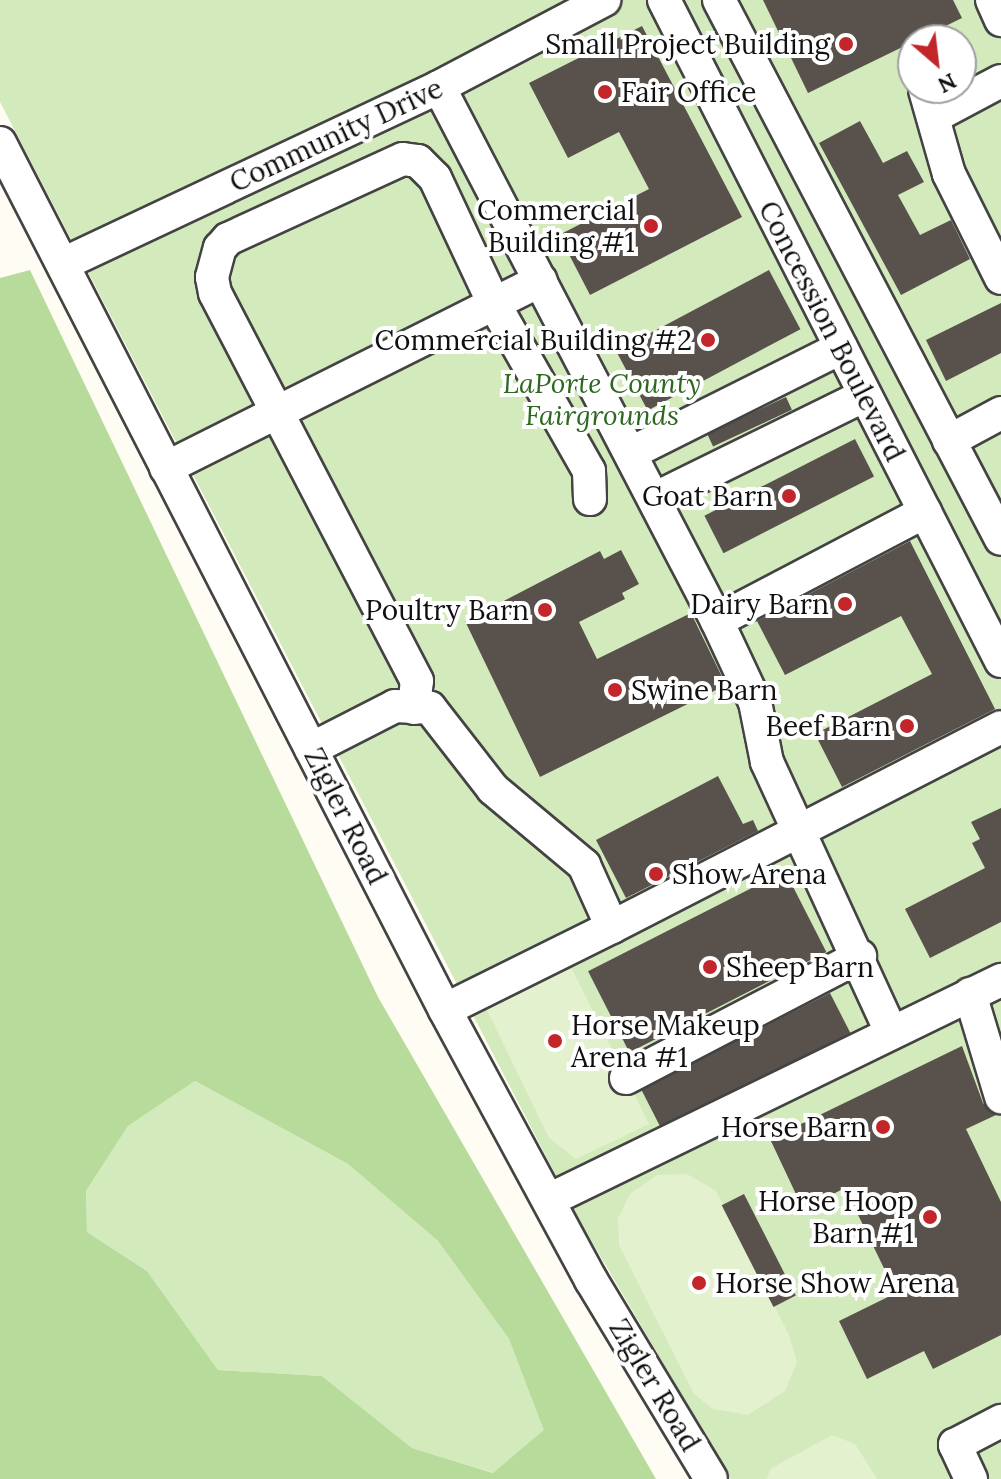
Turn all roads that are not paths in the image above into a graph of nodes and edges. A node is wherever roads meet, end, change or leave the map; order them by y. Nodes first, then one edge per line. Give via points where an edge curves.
1 (604, 0) edge
2 (664, 0) edge
3 (719, 0) edge
4 (992, 0) edge
5 (1001, 20) edge
6 (1001, 81) edge
7 (439, 87) junction
8 (0, 143) edge
9 (65, 263) junction
10 (1001, 278) edge
11 (541, 280) junction
12 (493, 302) junction
13 (841, 348) junction
14 (865, 395) junction
15 (276, 411) junction
16 (1001, 413) edge
17 (949, 441) junction
18 (626, 444) junction
19 (166, 468) junction
20 (590, 499) dead end
21 (654, 499) junction
22 (925, 512) junction
23 (1001, 539) edge
24 (717, 621) junction
25 (1001, 661) edge
26 (414, 708) junction
27 (1001, 727) edge
28 (311, 749) junction
29 (799, 835) junction
30 (612, 927) junction
31 (860, 956) junction
32 (1001, 980) edge
33 (970, 994) junction
34 (445, 1010) junction
35 (891, 1031) junction
36 (626, 1078) dead end
37 (1001, 1097) edge
38 (549, 1200) junction
39 (1001, 1421) edge
40 (711, 1479) edge
41 (971, 1479) edge

1 - 7 street, Community Drive
2 - 13 street, Concession Boulevard
3 - 17 street
4 - 5 street
6 - 10 street via 929,103 949,174
7 - 9 street, Community Drive
7 - 11 street
8 - 9 street, Zigler Road
9 - 19 street, Zigler Road
11 - 12 street
11 - 18 street
12 - 15 street
12 - 15 street via 435,178 418,161 403,159 228,239 215,260 215,293
12 - 20 street via 589,471
13 - 14 street, Concession Boulevard
13 - 18 street
14 - 21 street
14 - 22 street, Concession Boulevard
15 - 19 street
15 - 26 street via 417,681
16 - 17 street
17 - 23 street
18 - 21 street
19 - 28 street, Zigler Road
21 - 24 street
22 - 24 street
22 - 25 street, Concession Boulevard
24 - 29 street via 755,702 767,762
26 - 28 street via 395,706
26 - 30 street via 430,708 493,789 584,865
27 - 29 street
28 - 34 street, Zigler Road
29 - 30 street
29 - 31 street
30 - 34 street
31 - 35 street
31 - 36 street
32 - 33 street
33 - 35 street
33 - 37 street
34 - 38 street, Zigler Road
35 - 38 street
38 - 40 street, Zigler Road
39 - 41 street via 955,1445

